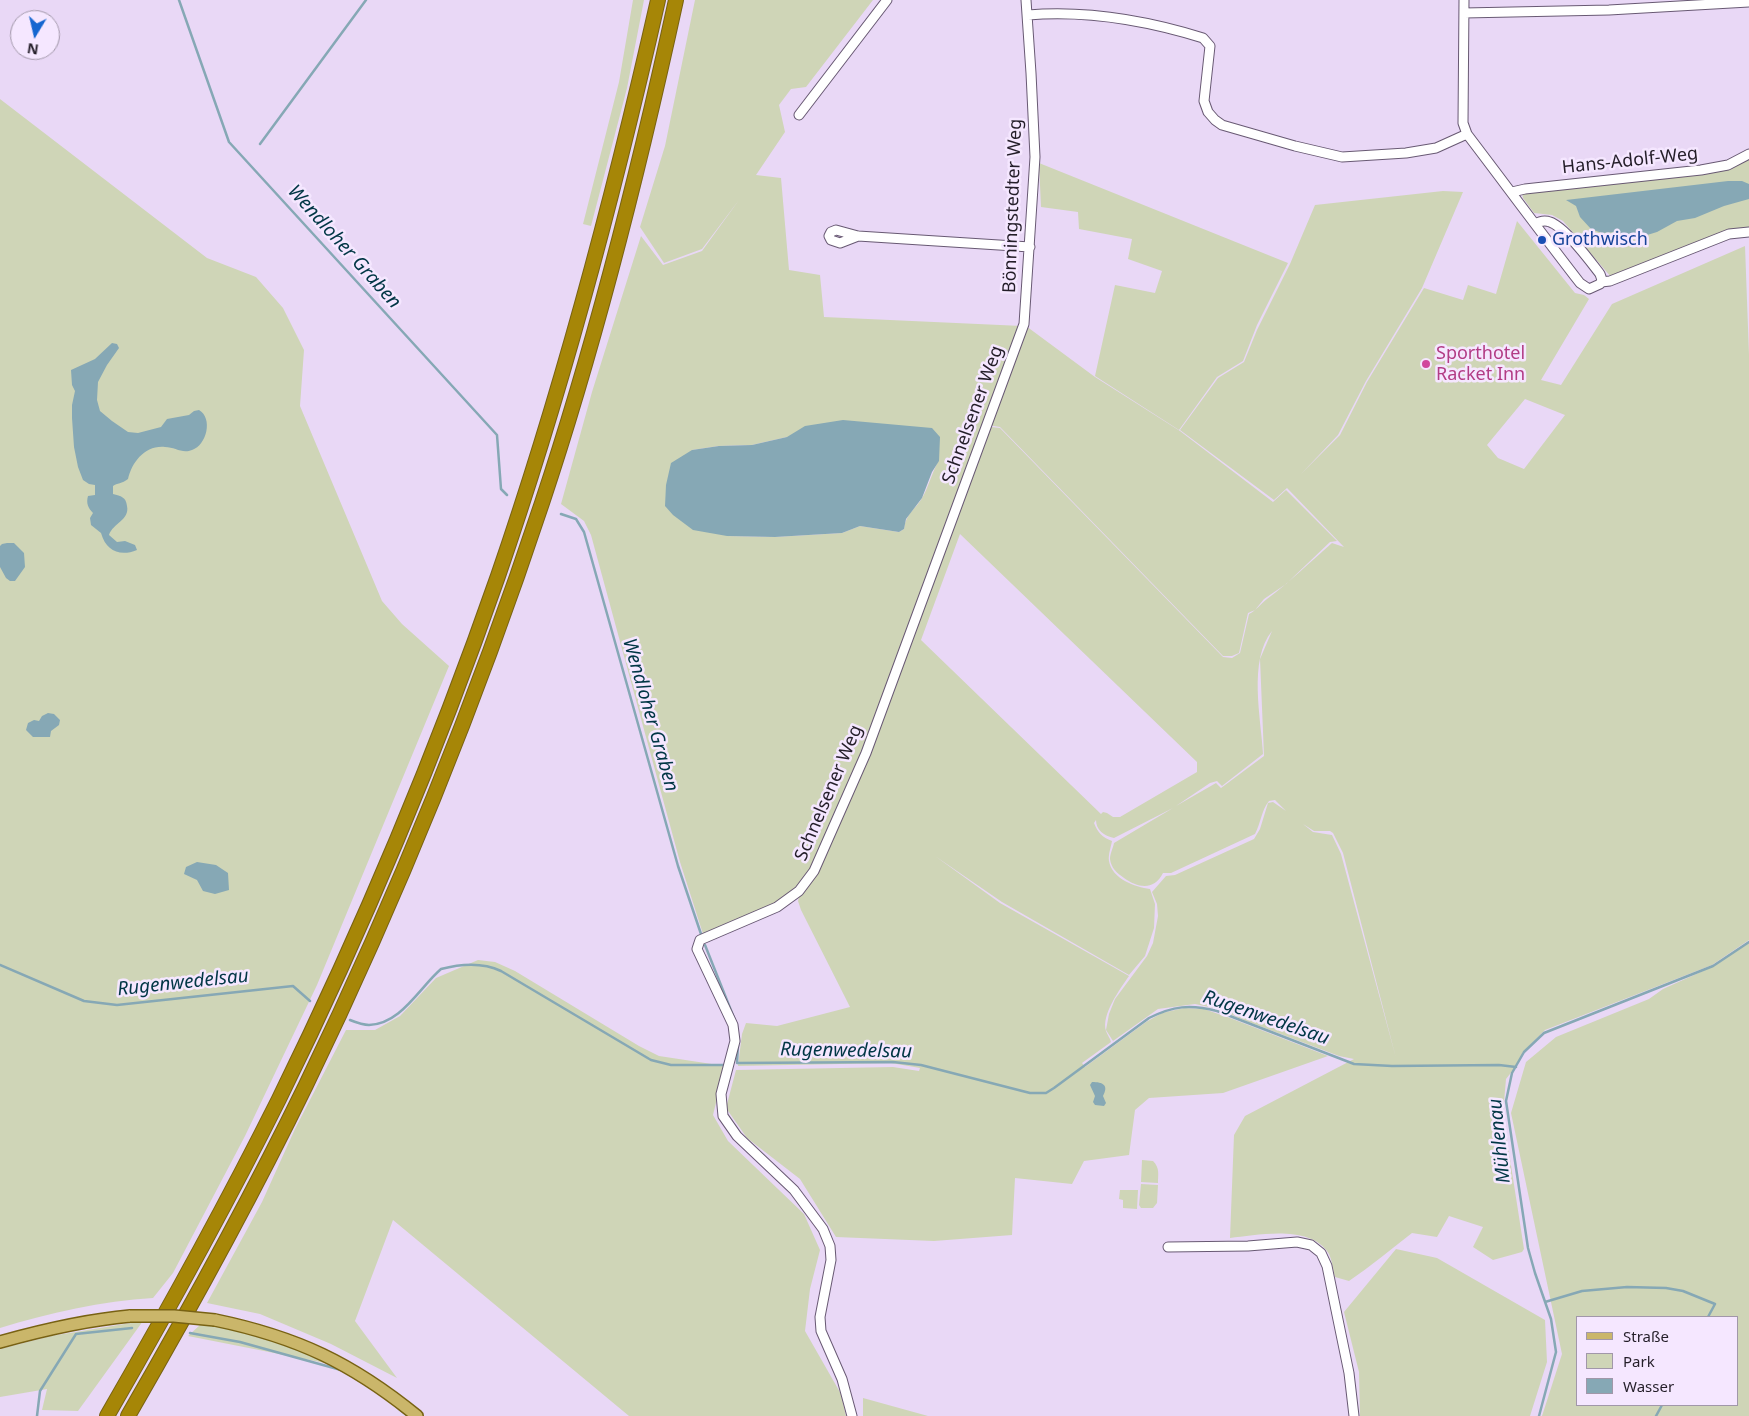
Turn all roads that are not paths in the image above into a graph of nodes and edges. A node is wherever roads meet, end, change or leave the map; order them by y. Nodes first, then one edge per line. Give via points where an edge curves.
1 (658, 0) edge
2 (676, 0) edge
3 (887, 0) edge
4 (1026, 0) edge
5 (1464, 0) edge
6 (1749, 2) edge
7 (1464, 13) junction
8 (1028, 15) junction
9 (799, 115) dead end
10 (1467, 134) junction
11 (1749, 154) edge
12 (1512, 192) junction
13 (1535, 224) junction
14 (1749, 232) edge
15 (858, 236) dead end
16 (1030, 247) junction
17 (1601, 282) junction
18 (1024, 324) joint
19 (1168, 1247) dead end
20 (0, 1342) edge
21 (107, 1416) edge
22 (128, 1416) edge
23 (417, 1416) edge
24 (852, 1416) edge
25 (1354, 1416) edge

1 - 21 highway via 616,182 569,354 497,577 446,716 345,958 280,1096 166,1314
2 - 22 highway via 603,300 576,395 492,647 419,833 302,1093 179,1328
3 - 9 street
4 - 8 street, Bönningstedter Weg
5 - 7 street
6 - 7 street via 1609,10
7 - 10 street via 1463,123
8 - 10 street via 1075,13 1108,16 1202,38 1210,46 1204,101 1208,112 1222,125 1295,146 1342,157 1406,153 1436,148
8 - 16 street, Bönningstedter Weg via 1035,157
10 - 12 street
11 - 12 street, Hans-Adolf-Weg via 1728,165 1701,170
12 - 13 street
13 - 17 street via 1544,221 1554,224 1600,274
13 - 17 street via 1582,286 1591,288
14 - 17 street via 1729,234
15 - 16 street
16 - 18 street, Bönningstedter Weg
18 - 24 street, Schnelsener Weg via 866,752 814,872 799,891 777,907 700,940 697,949 733,1024 735,1041 721,1094 722,1116 737,1136 794,1190 823,1229 830,1246 821,1330 842,1379
19 - 25 street via 1297,1242 1311,1245 1321,1253 1327,1266 1340,1328
20 - 23 main road, bridge via 54,1327 130,1316 215,1320 274,1334 325,1355 365,1377

